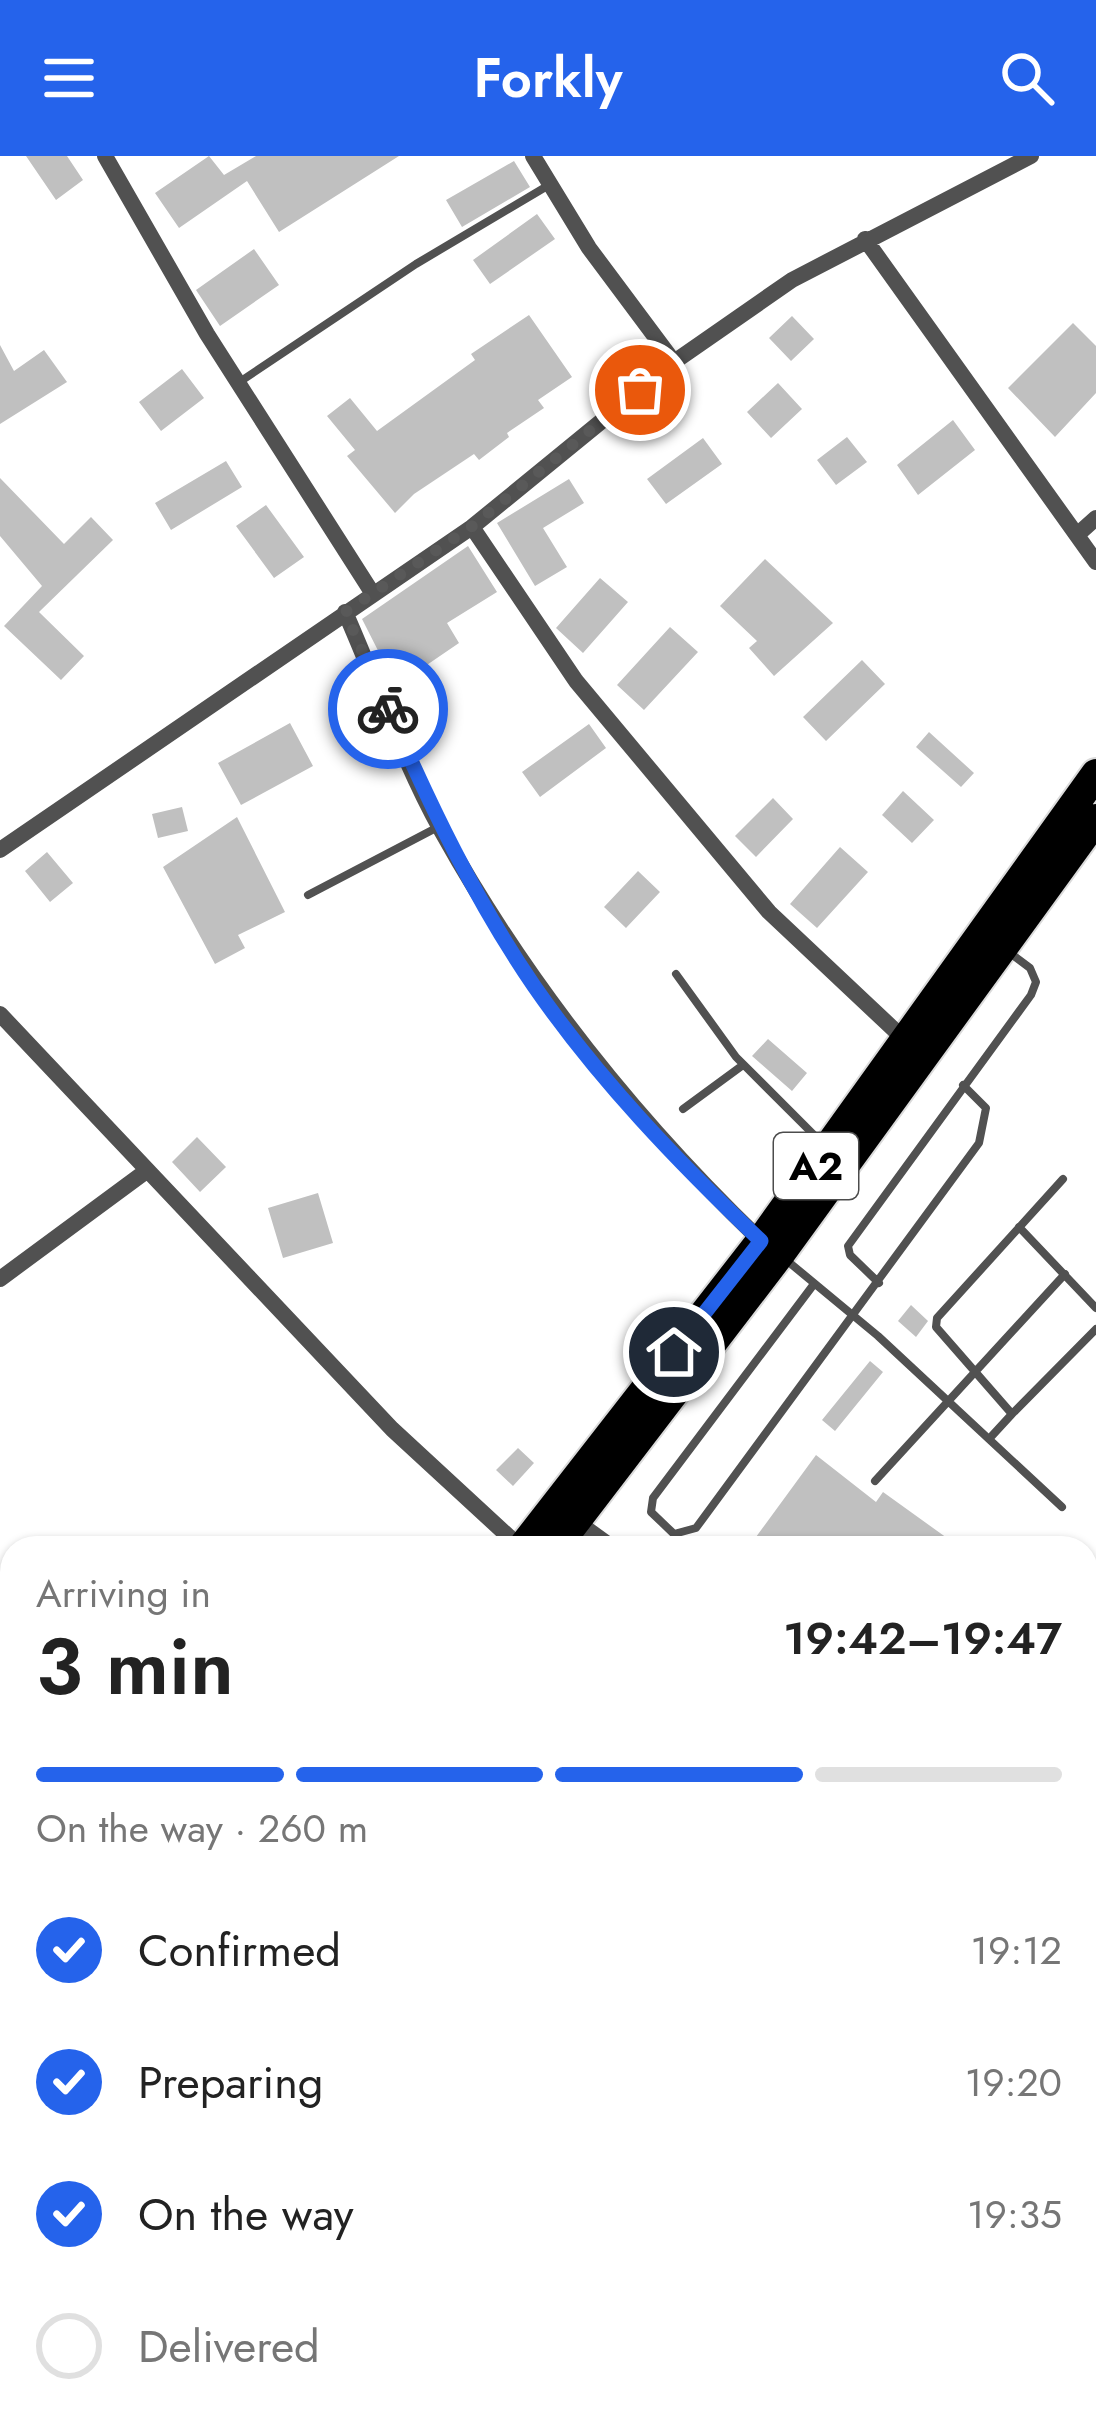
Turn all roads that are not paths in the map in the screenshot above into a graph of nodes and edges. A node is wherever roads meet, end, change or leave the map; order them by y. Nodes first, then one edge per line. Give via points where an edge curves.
1 (106, 156) edge
2 (533, 156) edge
3 (1031, 156) edge
4 (550, 184) junction
5 (865, 239) junction
6 (674, 362) junction
7 (238, 383) junction
8 (1096, 518) edge
9 (472, 526) junction
10 (1077, 536) junction
11 (1096, 562) edge
12 (373, 594) junction
13 (345, 612) junction
14 (1096, 774) edge
15 (439, 826) junction
16 (1094, 828) edge
17 (0, 850) edge
18 (308, 895) dead end
19 (1000, 946) junction
20 (676, 974) dead end
21 (1, 1018) edge
22 (905, 1040) junction
23 (742, 1065) junction
24 (963, 1085) junction
25 (683, 1109) dead end
26 (829, 1149) junction
27 (145, 1172) junction
28 (1063, 1179) dead end
29 (1019, 1227) junction
30 (770, 1247) junction
31 (1065, 1274) junction
32 (0, 1279) edge
33 (879, 1282) junction
34 (814, 1284) junction
35 (1096, 1308) edge
36 (854, 1316) junction
37 (1096, 1329) edge
38 (972, 1371) junction
39 (946, 1398) junction
40 (1012, 1414) junction
41 (989, 1439) junction
42 (875, 1481) dead end
43 (1061, 1507) dead end
44 (564, 1512) junction
45 (509, 1536) edge
46 (536, 1536) edge
47 (558, 1536) edge
48 (597, 1536) edge

1 - 7 street
2 - 4 street
3 - 5 street
4 - 6 street
4 - 7 lane
5 - 6 street
5 - 10 street
6 - 9 street
7 - 12 street
8 - 10 street
9 - 12 street
9 - 22 street via 576,681 754,894
10 - 11 street
12 - 13 street
13 - 15 street
13 - 17 street
14 - 22 highway, A2
15 - 18 lane
15 - 30 street via 535,987 665,1149
16 - 19 highway, A2
19 - 24 lane via 1036,982
19 - 30 highway, A2
20 - 23 lane
21 - 27 street
22 - 26 highway, A2
23 - 25 lane
23 - 26 lane
24 - 33 lane via 986,1108 979,1143
24 - 33 lane via 852,1235 850,1255
26 - 30 highway, A2
27 - 32 street
27 - 45 street via 392,1429
28 - 29 lane
29 - 31 lane
29 - 38 lane via 937,1318 939,1336
30 - 34 lane
30 - 44 highway, A2
31 - 35 lane
31 - 38 lane
33 - 36 lane
34 - 36 lane
34 - 36 lane via 653,1498 660,1524 674,1534 697,1528
36 - 39 lane
37 - 40 lane
38 - 39 lane
38 - 40 lane
39 - 41 lane
39 - 42 lane
40 - 41 lane
41 - 43 lane
44 - 46 highway, A2
44 - 47 highway, A2
44 - 48 street

